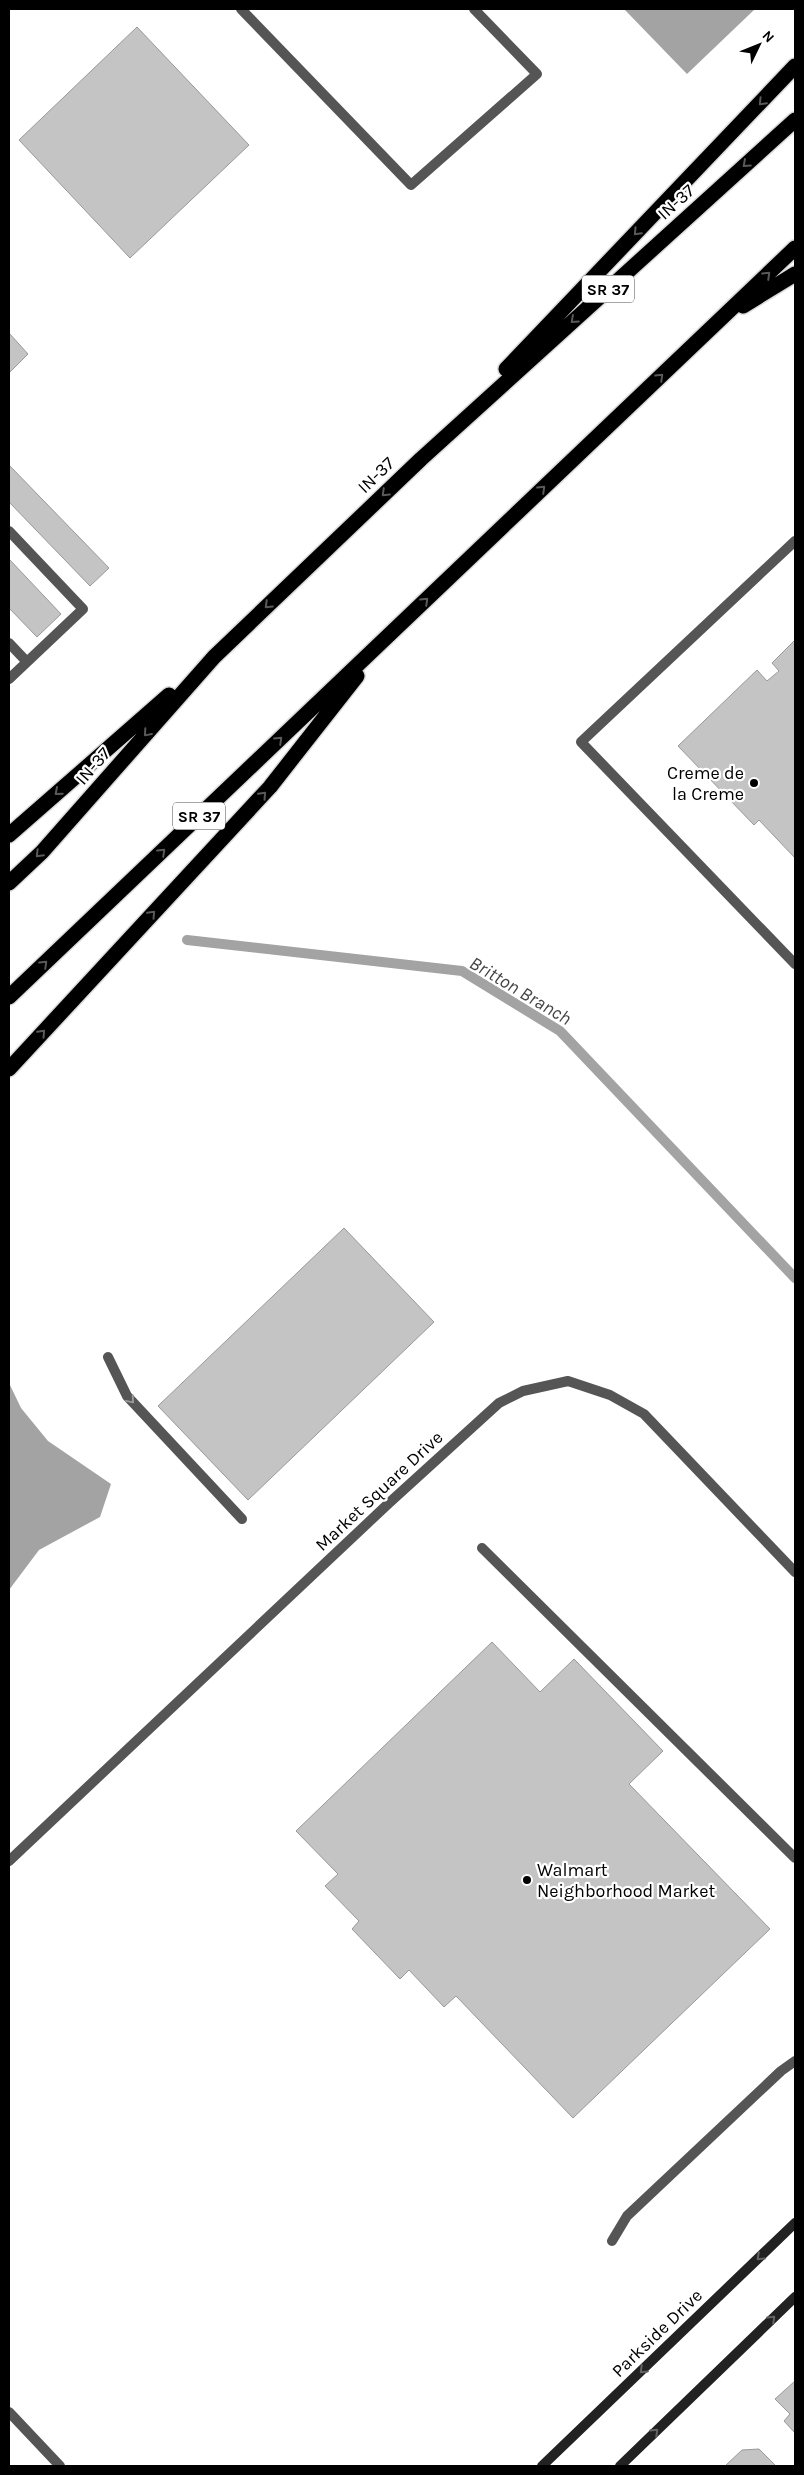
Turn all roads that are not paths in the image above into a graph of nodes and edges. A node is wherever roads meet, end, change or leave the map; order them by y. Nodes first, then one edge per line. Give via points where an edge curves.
1 (241, 9) edge
2 (474, 9) edge
3 (795, 66) edge
4 (795, 120) edge
5 (795, 248) edge
6 (795, 274) edge
7 (719, 321) junction
8 (421, 459) junction
9 (9, 531) edge
10 (795, 541) edge
11 (390, 635) junction
12 (9, 643) edge
13 (214, 657) junction
14 (27, 662) junction
15 (9, 679) edge
16 (9, 835) edge
17 (9, 884) edge
18 (795, 964) edge
19 (9, 997) edge
20 (9, 1069) edge
21 (108, 1357) dead end
22 (242, 1520) dead end
23 (482, 1548) dead end
24 (795, 1572) edge
25 (795, 1858) edge
26 (9, 1861) edge
27 (795, 2061) edge
28 (795, 2223) edge
29 (612, 2241) dead end
30 (795, 2296) edge
31 (9, 2412) edge
32 (60, 2466) edge
33 (542, 2466) edge
34 (620, 2466) edge

1 - 2 street via 411,186 537,74
3 -> 8 highway
4 -> 8 highway, IN-37 / SR 37
7 -> 5 highway, SR 37
6 - 7 highway
11 -> 7 highway, SR 37
8 -> 13 highway, IN-37 / SR 37
9 - 14 street via 83,609
10 - 18 street via 581,742
19 -> 11 highway, SR 37
20 -> 11 highway via 270,787
12 - 14 street
13 -> 16 highway
13 -> 17 highway, IN-37 / SR 37 via 42,852
14 - 15 street
21 -> 22 street via 127,1396
23 - 25 street
24 - 26 street, Market Square Drive via 644,1414 610,1395 568,1381 522,1391 499,1403 389,1503
27 - 29 street via 627,2216
28 -> 33 street, Parkside Drive
34 -> 30 street
31 - 32 street

